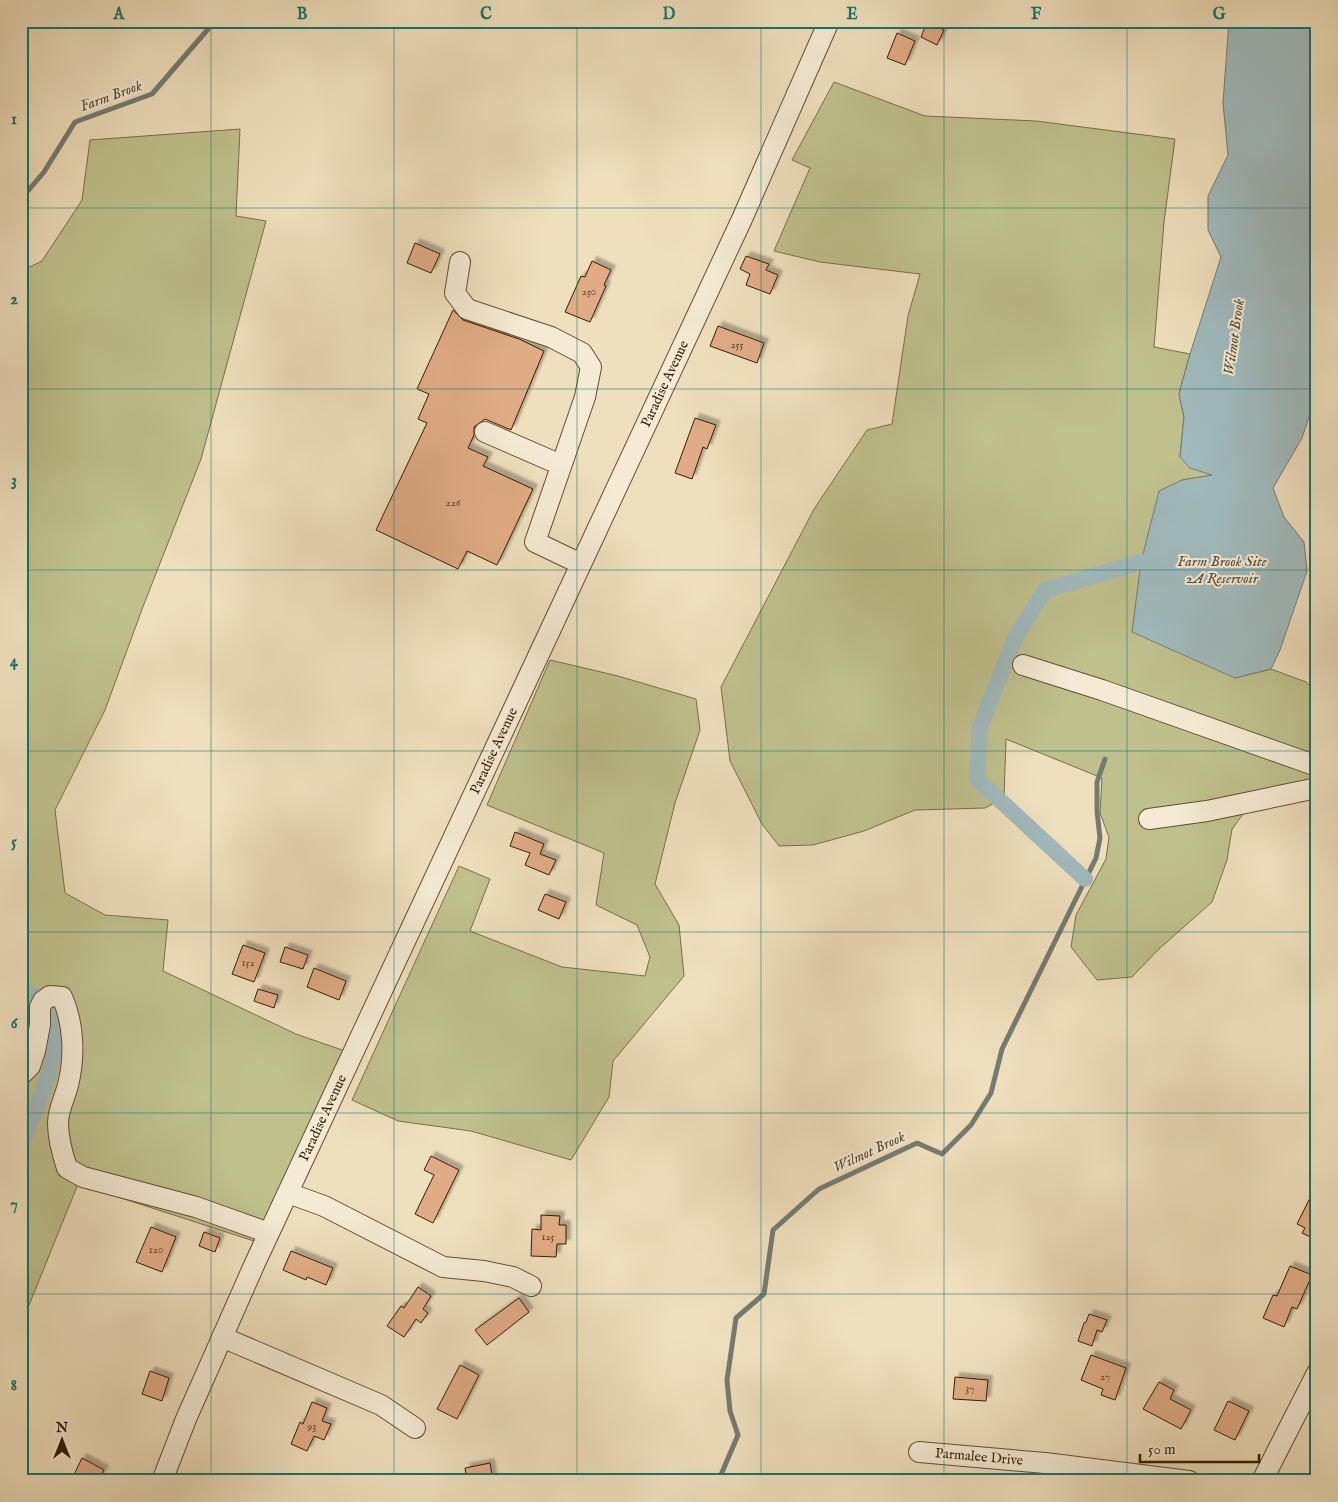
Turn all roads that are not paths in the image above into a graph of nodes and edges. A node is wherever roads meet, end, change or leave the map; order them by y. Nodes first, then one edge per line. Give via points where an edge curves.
1 (828, 21) edge
2 (460, 262) dead end
3 (485, 432) dead end
4 (561, 465) junction
5 (581, 564) junction
6 (1023, 665) dead end
7 (1317, 766) edge
8 (1317, 788) edge
9 (1149, 819) dead end
10 (21, 1075) edge
11 (288, 1193) junction
12 (269, 1233) junction
13 (531, 1286) dead end
14 (222, 1336) junction
15 (1317, 1373) edge
16 (415, 1428) dead end
17 (919, 1452) dead end
18 (162, 1481) edge
19 (1189, 1481) edge
20 (1262, 1481) edge

1 - 5 street, Paradise Avenue via 742,219
2 - 4 street via 455,293 467,309 551,337 582,353 591,368 585,397
3 - 4 street
4 - 5 street via 535,542
5 - 11 street, Paradise Avenue
6 - 7 street
8 - 9 street via 1208,811
10 - 12 street via 30,1066 35,1051 43,1001 50,996 62,997 68,1010 73,1057 58,1121 60,1149 67,1168 83,1177 196,1207
11 - 12 street, Paradise Avenue
11 - 13 street via 324,1206 443,1267 512,1277
12 - 14 street, Paradise Avenue
14 - 16 street via 381,1405
14 - 18 street, Paradise Avenue
15 - 20 street
17 - 19 street, Parmalee Drive

